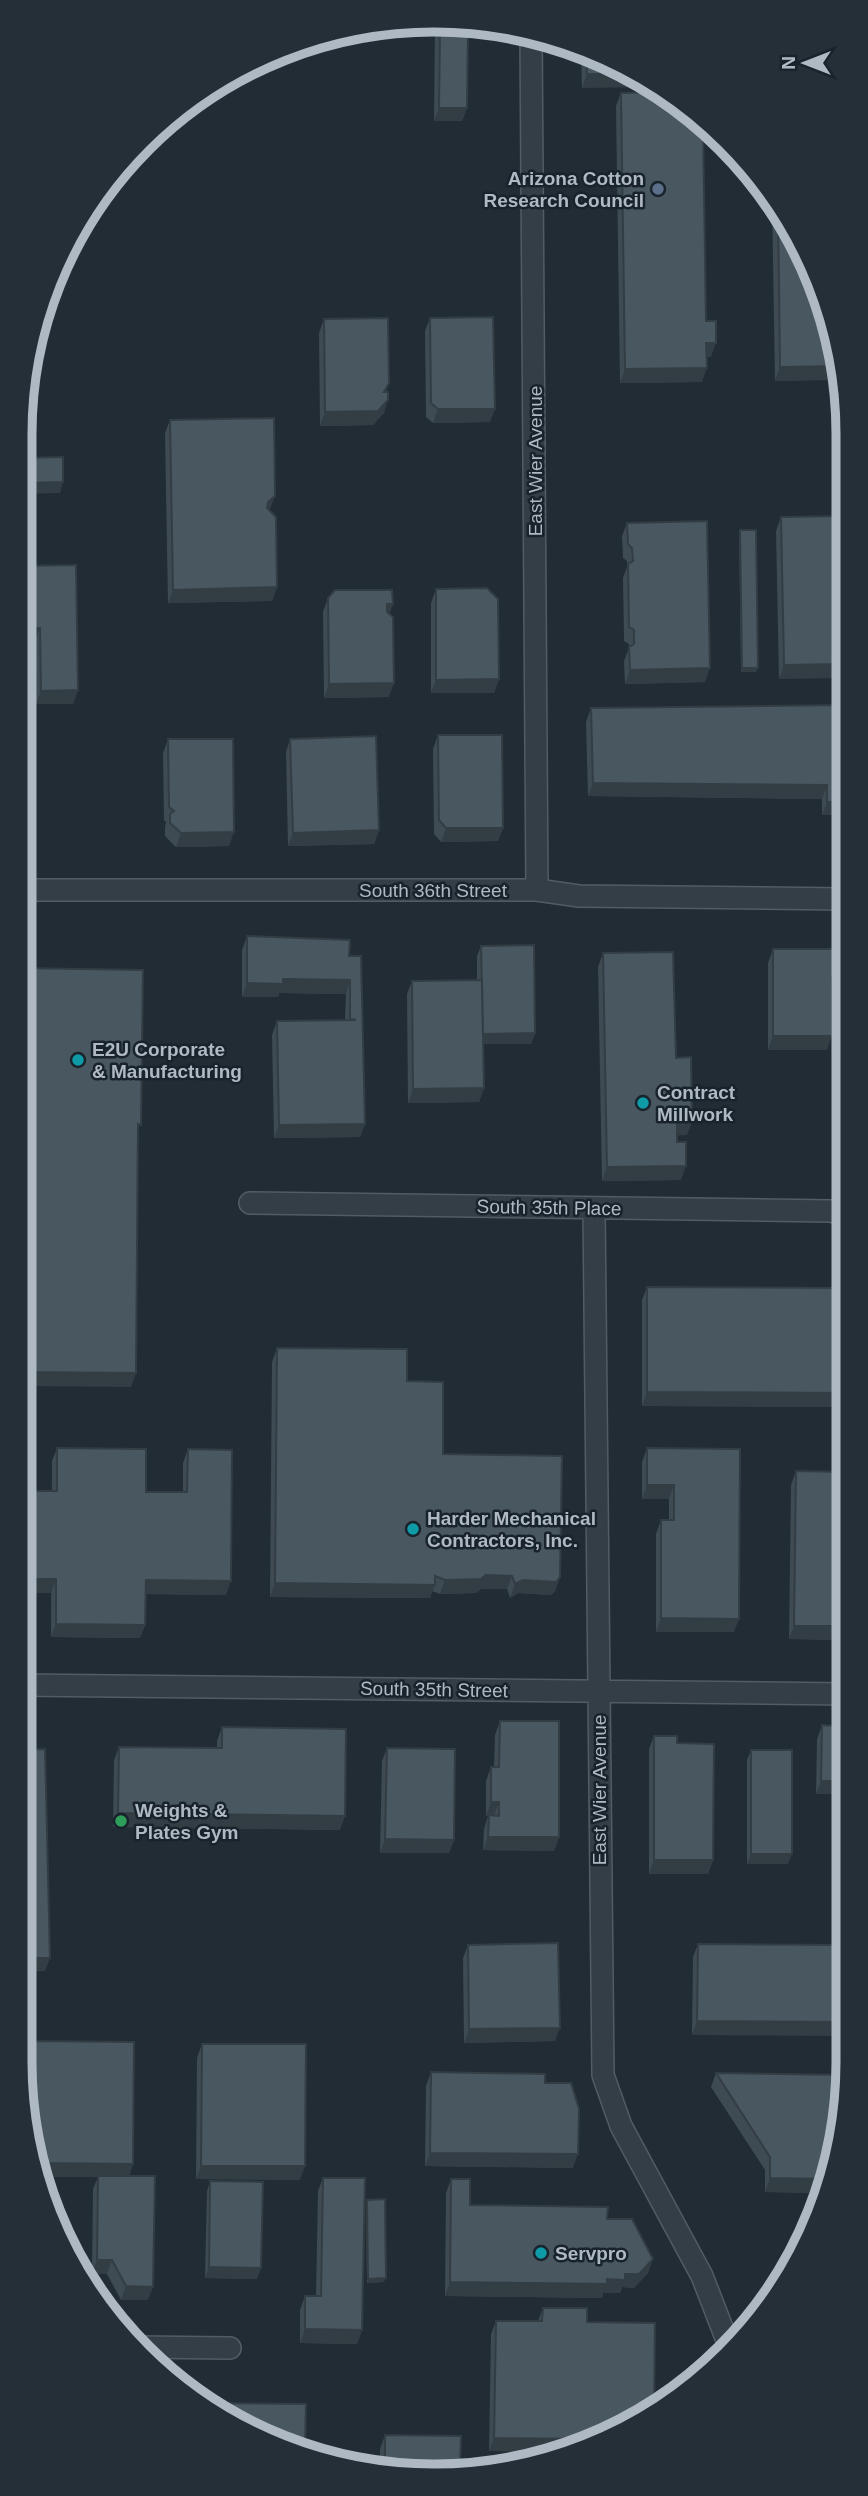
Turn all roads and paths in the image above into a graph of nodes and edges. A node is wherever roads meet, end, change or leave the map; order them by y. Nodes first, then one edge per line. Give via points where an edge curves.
1 (531, 43) edge
2 (32, 890) edge
3 (537, 890) junction
4 (836, 899) edge
5 (250, 1203) dead end
6 (594, 1208) junction
7 (836, 1212) edge
8 (32, 1685) edge
9 (598, 1690) junction
10 (836, 1694) edge
11 (726, 2339) edge
12 (149, 2347) edge
13 (230, 2348) dead end

1 - 3 street, East Wier Avenue
2 - 3 street, South 36th Street
3 - 4 street, South 36th Street via 579,896
5 - 6 street, South 35th Place
6 - 7 street, South 35th Place
6 - 9 street, East Wier Avenue
8 - 9 street, South 35th Street
9 - 10 street, South 35th Street
9 - 11 street, East Wier Avenue via 603,2075 621,2126 702,2276
12 - 13 street

